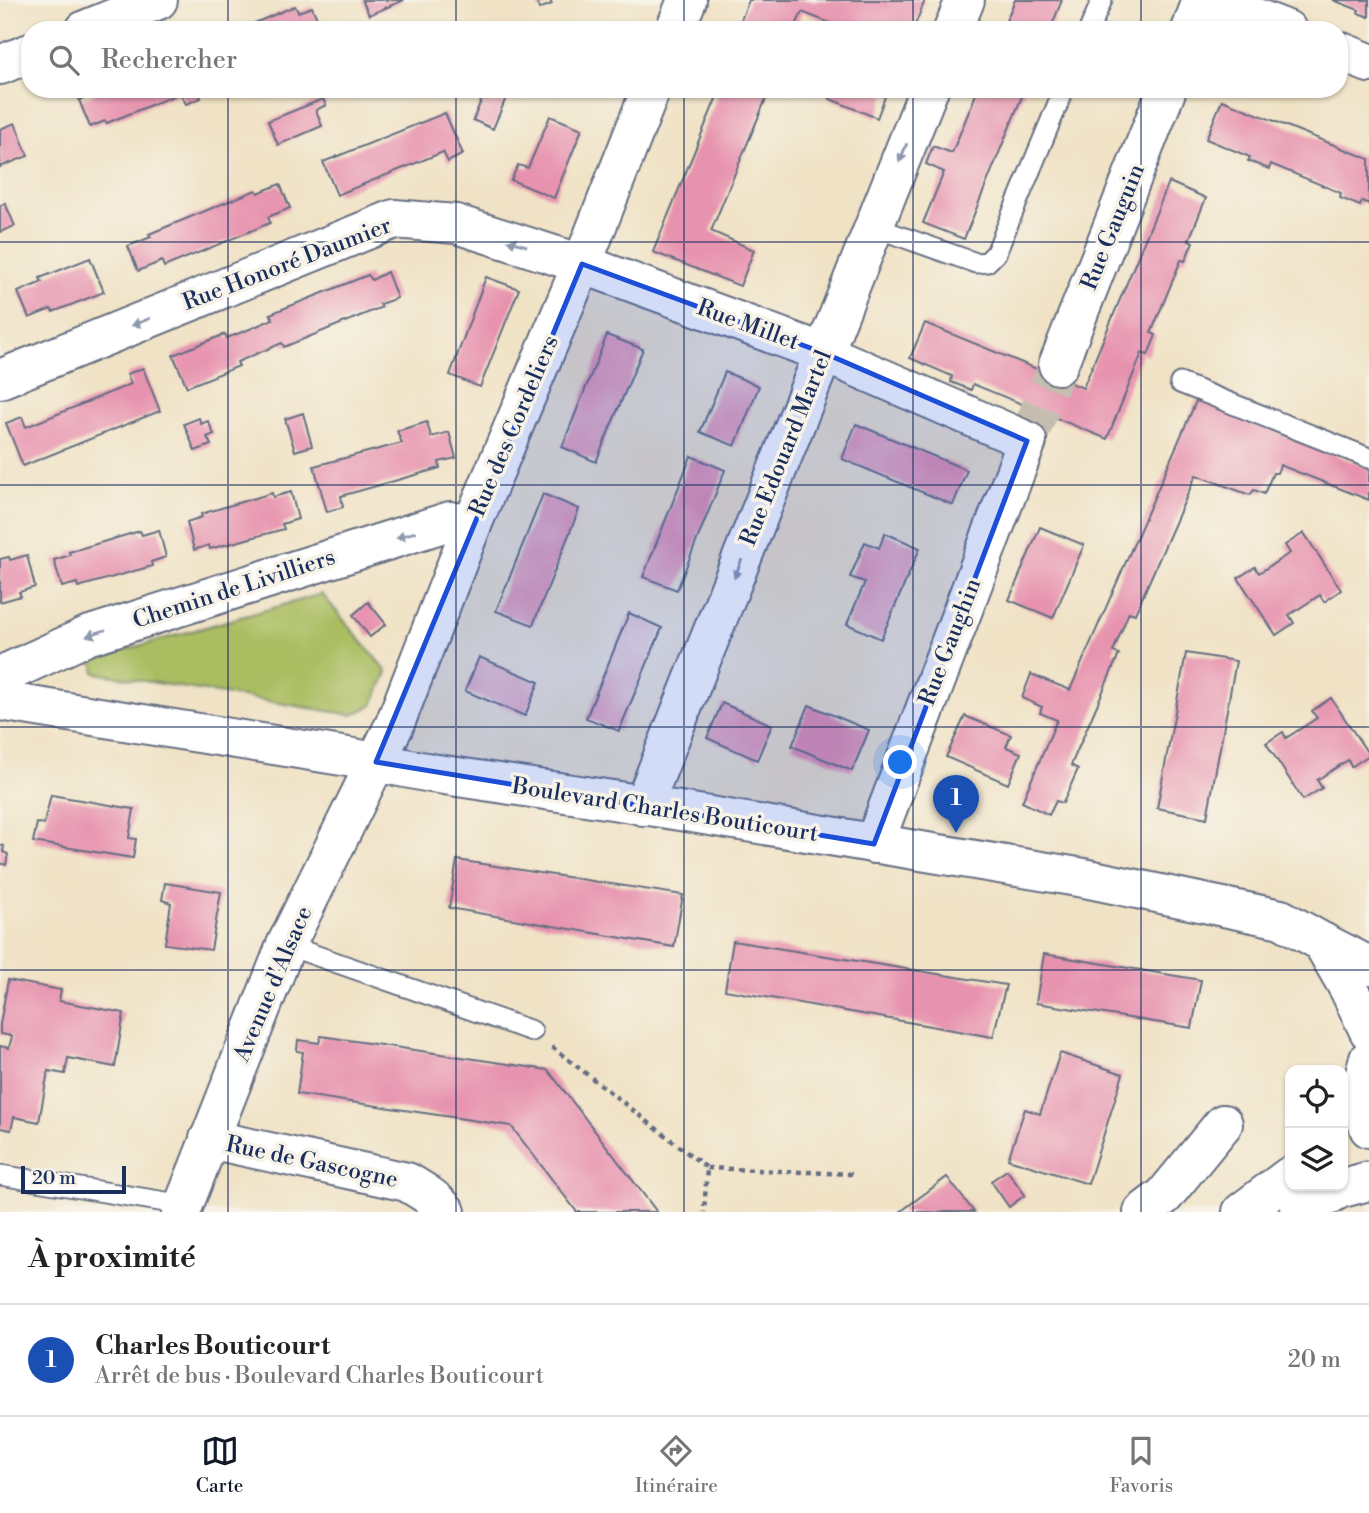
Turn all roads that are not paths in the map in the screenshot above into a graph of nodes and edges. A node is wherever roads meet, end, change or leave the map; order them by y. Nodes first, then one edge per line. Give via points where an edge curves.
1 (158, 0) edge
2 (687, 0) edge
3 (965, 0) edge
4 (1102, 0) edge
5 (1222, 2) edge
6 (107, 21) edge
7 (679, 21) edge
8 (957, 21) edge
9 (1093, 21) edge
10 (1201, 21) edge
11 (1266, 21) edge
12 (1348, 55) edge
13 (21, 57) edge
14 (1369, 63) edge
15 (0, 65) edge
16 (647, 98) edge
17 (925, 98) edge
18 (1060, 98) edge
19 (1163, 98) edge
20 (874, 227) junction
21 (582, 264) junction
22 (824, 353) junction
23 (1058, 365) tunnel mouth
24 (0, 379) edge
25 (1180, 383) dead end
26 (1027, 441) joint
27 (1369, 458) edge
28 (472, 525) junction
29 (0, 676) edge
30 (0, 701) edge
31 (376, 762) junction
32 (643, 806) junction
33 (874, 844) junction
34 (1322, 942) junction
35 (286, 945) junction
36 (1369, 966) edge
37 (532, 1031) road end
38 (1369, 1031) edge
39 (1369, 1059) edge
40 (1358, 1121) edge
41 (1223, 1124) dead end
42 (209, 1139) junction
43 (0, 1175) edge
44 (1285, 1180) edge
45 (1369, 1181) edge
46 (1158, 1208) edge
47 (183, 1209) edge
48 (446, 1212) edge
49 (1242, 1212) edge
50 (1298, 1212) edge

1 - 6 street
2 - 7 street
3 - 8 street
4 - 9 lane
5 - 10 street
5 - 11 street
12 - 14 street
13 - 15 street
16 - 21 street, Rue des Cordeliers
17 -> 20 street, Rue Edouard Martel
18 - 20 lane via 996,253 987,262 976,263
19 - 23 street, Rue Gauguin
20 - 22 street, Rue Edouard Martel
21 - 22 street, Rue Millet
21 -> 24 street, Rue Honoré Daumier via 456,224 394,219
21 - 28 street, Rue des Cordeliers
22 - 26 street, Rue Millet
22 -> 32 street, Rue Edouard Martel
25 - 27 lane
26 - 33 street, Rue Gaughin
28 -> 29 street, Chemin de Livilliers via 450,521 87,636
28 - 31 street, Rue des Cordeliers
30 - 31 street, Boulevard Charles Bouticourt
31 - 32 street, Boulevard Charles Bouticourt
31 - 35 street, Avenue d'Alsace
32 - 33 street, Boulevard Charles Bouticourt
33 - 34 street, Boulevard Charles Bouticourt via 1084,878 1281,919
34 - 36 street, Boulevard Charles Bouticourt
34 - 38 street
35 - 37 lane
35 - 42 street, Avenue d'Alsace
39 - 40 street
41 - 46 street
42 - 47 street, Avenue d'Alsace
42 - 48 street, Rue de Gascogne via 407,1182
43 - 47 lane
44 - 49 street
45 - 50 street via 1339,1189

